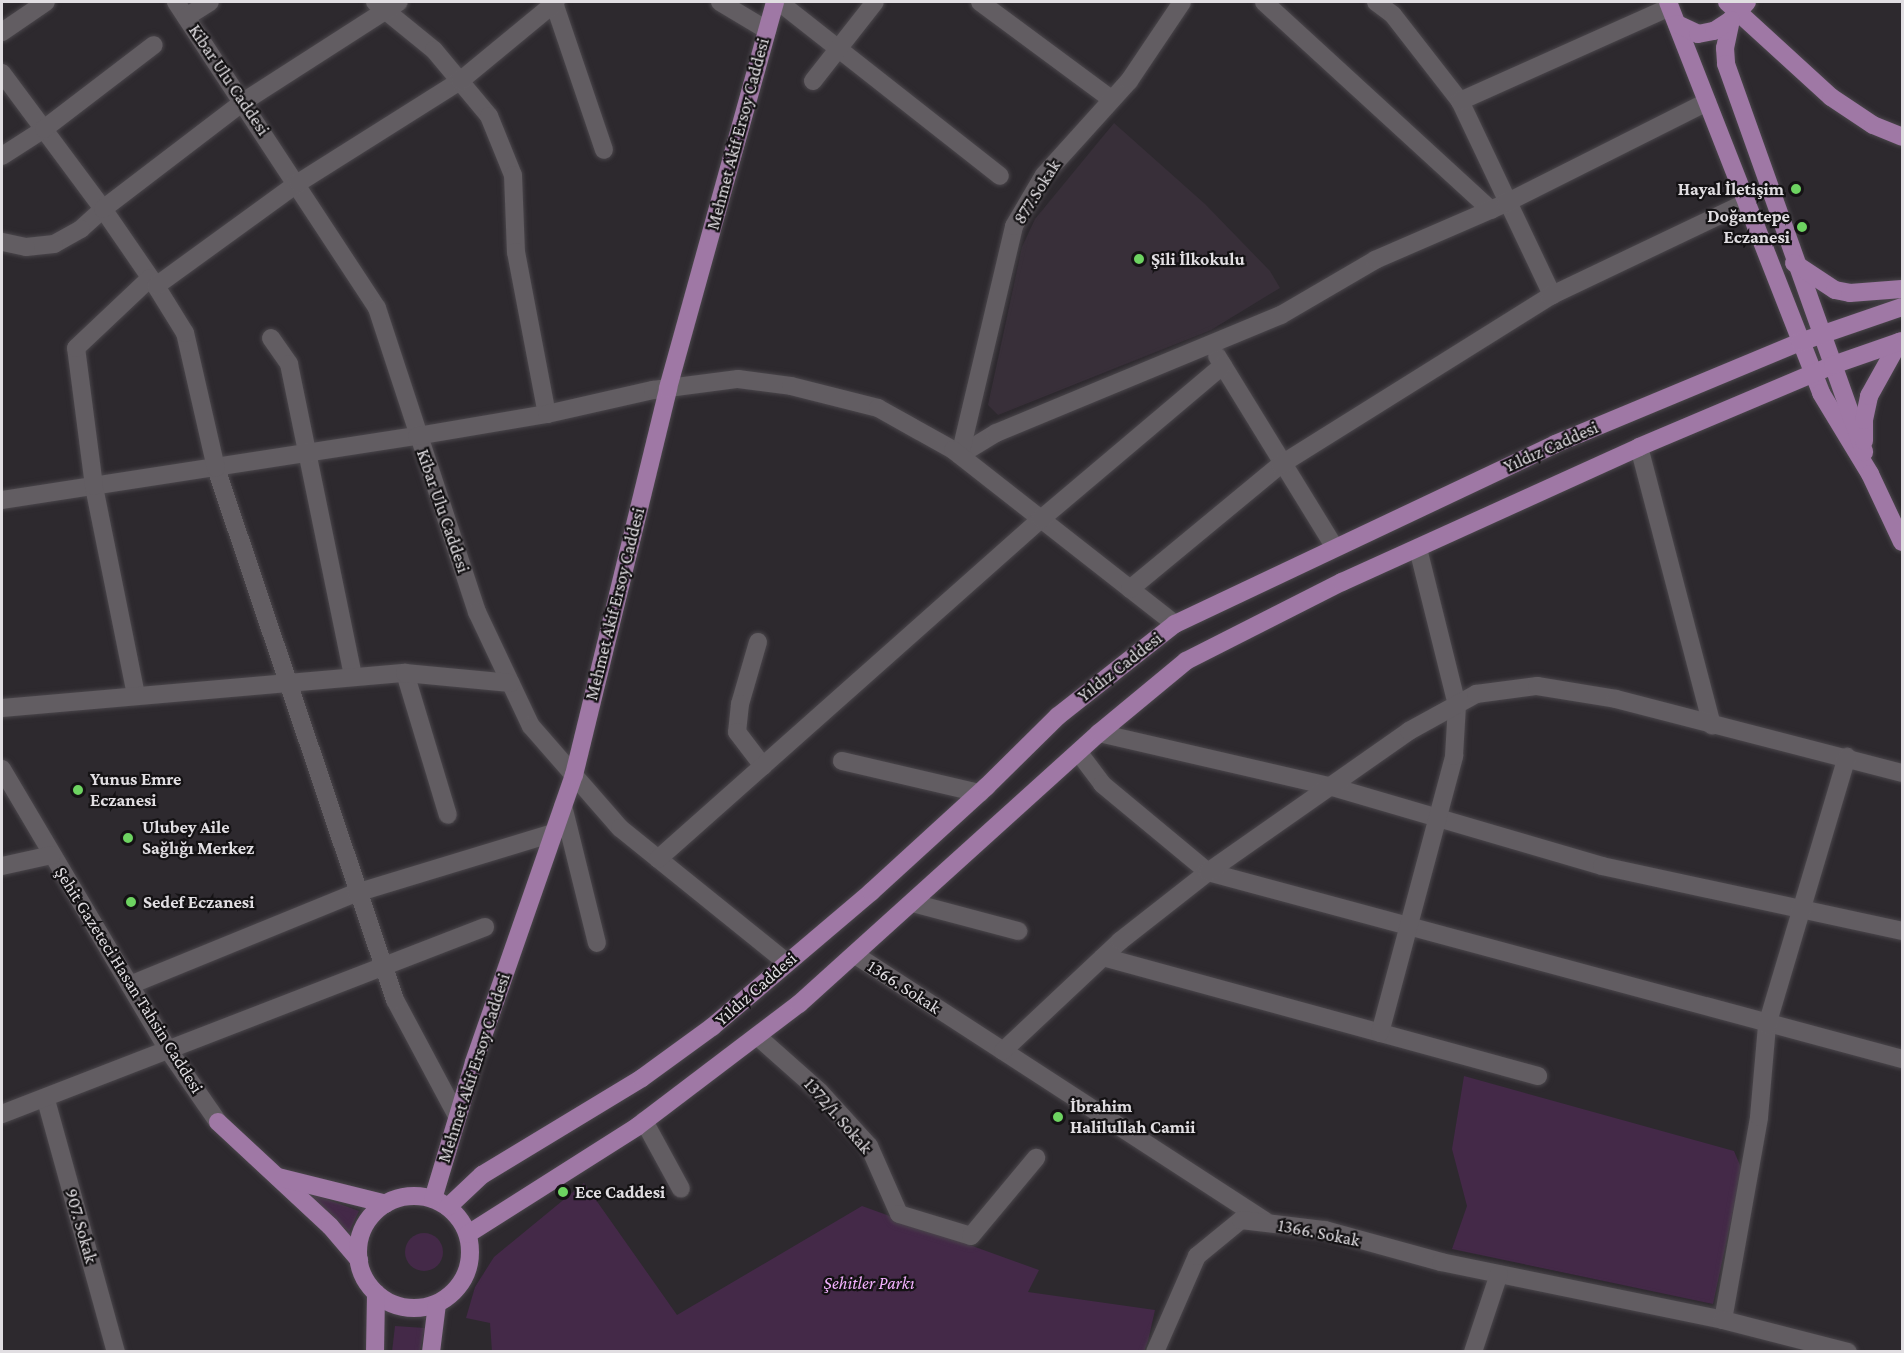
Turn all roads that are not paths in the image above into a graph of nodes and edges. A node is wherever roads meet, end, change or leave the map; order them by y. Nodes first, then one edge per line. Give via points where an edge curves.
1 (45, 2) edge
2 (176, 2) edge
3 (210, 2) edge
4 (555, 2) edge
5 (720, 2) edge
6 (777, 2) edge
7 (875, 2) edge
8 (980, 2) edge
9 (1182, 2) edge
10 (1264, 2) edge
11 (1377, 2) edge
12 (1671, 3) edge
13 (387, 5) edge
14 (1736, 8) edge
15 (186, 17) junction
16 (1677, 24) junction
17 (767, 30) junction
18 (2, 32) edge
19 (154, 45) dead end
20 (838, 49) junction
21 (2, 73) edge
22 (459, 81) junction
23 (813, 81) dead end
24 (1111, 99) junction
25 (1461, 101) junction
26 (243, 102) junction
27 (1707, 102) junction
28 (44, 129) junction
29 (1902, 137) edge
30 (604, 150) dead end
31 (2, 156) edge
32 (1000, 176) dead end
33 (298, 183) junction
34 (1747, 202) junction
35 (1498, 207) junction
36 (103, 208) junction
37 (2, 243) edge
38 (1794, 263) junction
39 (153, 282) junction
40 (1902, 289) edge
41 (1552, 295) junction
42 (1902, 308) edge
43 (1822, 335) junction
44 (271, 338) dead end
45 (1800, 342) junction
46 (1901, 342) edge
47 (1210, 345) junction
48 (1223, 365) junction
49 (1833, 365) junction
50 (1813, 374) junction
51 (668, 388) junction
52 (547, 414) junction
53 (417, 436) junction
54 (1639, 447) junction
55 (307, 454) junction
56 (960, 455) junction
57 (1865, 455) junction
58 (1285, 462) junction
59 (216, 468) junction
60 (1870, 474) junction
61 (94, 486) junction
62 (2, 500) edge
63 (1041, 519) junction
64 (1901, 535) edge
65 (1334, 546) junction
66 (1418, 549) junction
67 (1130, 589) junction
68 (1175, 624) junction
69 (758, 642) dead end
70 (405, 673) junction
71 (353, 677) junction
72 (290, 682) junction
73 (511, 683) junction
74 (136, 695) junction
75 (1457, 705) junction
76 (2, 708) edge
77 (1712, 726) junction
78 (1099, 733) junction
79 (1079, 753) junction
80 (1847, 757) junction
81 (842, 761) dead end
82 (763, 766) junction
83 (2, 769) edge
84 (1902, 773) edge
85 (574, 775) junction
86 (1332, 787) junction
87 (980, 793) junction
88 (563, 806) junction
89 (448, 815) dead end
90 (1437, 818) junction
91 (554, 832) junction
92 (52, 855) junction
93 (658, 859) junction
94 (2, 866) edge
95 (1208, 872) junction
96 (356, 893) junction
97 (913, 903) junction
98 (1800, 911) junction
99 (1408, 926) junction
100 (485, 927) dead end
101 (1018, 931) dead end
102 (1902, 931) edge
103 (597, 943) dead end
104 (857, 956) junction
105 (1102, 957) junction
106 (785, 962) junction
107 (382, 965) junction
108 (130, 985) junction
109 (1767, 1024) junction
110 (1380, 1033) junction
111 (758, 1036) junction
112 (169, 1052) junction
113 (1003, 1052) junction
114 (1902, 1059) edge
115 (1538, 1076) dead end
116 (46, 1100) junction
117 (2, 1114) edge
118 (457, 1116) junction
119 (644, 1121) junction
120 (218, 1122) joint
121 (1036, 1158) dead end
122 (276, 1176) junction
123 (681, 1189) dead end
124 (440, 1203) junction
125 (386, 1204) junction
126 (1268, 1224) junction
127 (468, 1234) junction
128 (359, 1260) junction
129 (1499, 1274) junction
130 (376, 1293) junction
131 (437, 1304) junction
132 (1723, 1320) junction
133 (116, 1352) edge
134 (375, 1352) edge
135 (431, 1352) edge
136 (1155, 1352) edge
137 (1473, 1352) edge
138 (1848, 1352) edge

1 - 18 street
2 - 15 street, Kibar Ulu Caddesi
3 - 15 street
4 - 22 street
4 - 30 street
5 - 17 street
6 - 17 main road, Mehmet Akif Ersoy Caddesi
6 - 20 street
7 - 20 street
8 - 24 street
9 - 24 street, 877.Sokak via 1129,81
10 - 35 street
11 - 25 street via 1393,15
12 - 16 main road
12 - 25 street
13 - 22 street via 434,50
13 - 26 street
14 - 16 main road via 1714,31 1698,34
14 - 29 main road via 1779,53 1831,97 1874,125
14 - 38 main road via 1725,48 1726,64
15 - 26 street, Kibar Ulu Caddesi
16 - 27 main road
17 - 51 main road, Mehmet Akif Ersoy Caddesi
19 - 28 street
20 - 23 street
20 - 32 street
21 - 28 street
22 - 33 street
22 - 52 street via 489,116 513,176 516,252
24 - 56 street, 877.Sokak via 1044,175 1014,226
25 - 35 street
26 - 33 street, Kibar Ulu Caddesi
26 - 36 street
27 - 34 main road
27 - 35 street
28 - 31 street
28 - 36 street
33 - 39 street
33 - 53 street, Kibar Ulu Caddesi via 377,308
34 - 41 street
34 - 45 main road
35 - 41 street
35 - 47 street via 1375,260 1281,315
36 - 37 street via 81,229 54,244 26,247
36 - 39 street
38 - 40 main road via 1835,290 1850,293
38 - 43 main road
39 - 59 street via 185,333
39 - 61 street via 76,348
41 - 58 street
42 - 43 main road, Yıldız Caddesi
43 - 45 main road, Yıldız Caddesi
43 - 49 main road
44 - 55 street via 289,364
45 - 50 main road
45 - 65 main road, Yıldız Caddesi via 1555,444
46 - 49 main road, Yıldız Caddesi
46 - 57 main road via 1869,396 1863,420
47 - 48 street
47 - 56 street via 996,433
48 - 58 street
48 - 63 street
49 - 50 main road, Yıldız Caddesi
49 - 57 main road
50 - 54 main road, Yıldız Caddesi
50 - 60 main road via 1837,424
51 - 52 street
51 - 56 street via 738,379 791,386 878,408
51 - 85 main road, Mehmet Akif Ersoy Caddesi
52 - 53 street
53 - 55 street
53 - 73 street, Kibar Ulu Caddesi via 477,612
54 - 66 main road, Yıldız Caddesi
54 - 77 street
55 - 59 street
55 - 71 street
56 - 63 street
57 - 60 main road
58 - 65 street
58 - 67 street via 1185,540
59 - 61 street
59 - 72 street
60 - 64 main road
61 - 62 street
61 - 74 street
63 - 67 street
63 - 82 street
65 - 68 main road, Yıldız Caddesi
66 - 75 street
66 - 78 main road, Yıldız Caddesi via 1186,661
67 - 68 street
68 - 87 main road, Yıldız Caddesi via 1058,716
69 - 82 street via 740,704 737,732
70 - 71 street
70 - 73 street
70 - 89 street
71 - 72 street
72 - 74 street
72 - 96 street
73 - 85 street, Kibar Ulu Caddesi via 531,726
74 - 76 street
75 - 77 street via 1476,694 1537,686 1620,700
75 - 86 street via 1409,731
75 - 90 street via 1454,756
77 - 80 street
78 - 79 main road, Yıldız Caddesi
78 - 86 street
79 - 95 street via 1102,784
79 - 97 main road, Yıldız Caddesi
80 - 84 street
80 - 98 street
81 - 87 street
82 - 93 street
83 - 92 street, Şehit Gazeteci Hasan Tahsin Caddesi
85 - 88 main road, Mehmet Akif Ersoy Caddesi
85 - 93 street, Kibar Ulu Caddesi via 620,828
86 - 90 street
86 - 95 street
87 - 106 main road, Yıldız Caddesi via 871,892
88 - 91 main road, Mehmet Akif Ersoy Caddesi
88 - 103 street
90 - 98 street via 1602,866
90 - 99 street
91 - 96 street
91 - 118 main road, Mehmet Akif Ersoy Caddesi
92 - 94 street
92 - 108 street, Şehit Gazeteci Hasan Tahsin Caddesi
93 - 106 street, Kibar Ulu Caddesi
95 - 99 street
95 - 105 street
96 - 107 street
96 - 108 street
97 - 101 street
97 - 104 main road, Yıldız Caddesi
98 - 102 street
98 - 109 street
99 - 109 street
99 - 110 street
100 - 107 street
104 - 111 main road, Yıldız Caddesi
104 - 113 street, 1366. Sokak
105 - 110 street
105 - 113 street
106 - 124 main road, Yıldız Caddesi via 712,1028 642,1078
107 - 112 street
107 - 118 street via 394,1000
108 - 112 street, Şehit Gazeteci Hasan Tahsin Caddesi
109 - 114 street
109 - 132 street via 1760,1117
110 - 115 street
111 - 119 main road, Yıldız Caddesi
111 - 121 street, 1372/1. Sokak via 820,1092 869,1146 899,1214 971,1236
112 - 116 street
112 - 120 street, Şehit Gazeteci Hasan Tahsin Caddesi
113 - 126 street, 1366. Sokak
116 - 117 street
116 - 133 street, 907. Sokak
118 - 124 main road, Mehmet Akif Ersoy Caddesi
119 - 123 street
119 - 127 main road, Yıldız Caddesi
120 - 122 main road, Şehit Gazeteci Hasan Tahsin Caddesi
122 - 125 main road, Şehit Gazeteci Hasan Tahsin Caddesi
122 - 128 main road, Şehit Gazeteci Hasan Tahsin Caddesi via 330,1226
124 - 125 main road via 408,1197
124 - 127 main road
125 - 128 main road via 364,1228
126 - 129 street, 1366. Sokak via 1325,1230
126 - 136 street via 1241,1220 1197,1256
127 - 131 main road via 470,1259 462,1282
128 - 130 main road
129 - 132 street, 1366. Sokak
129 - 137 street
130 - 131 main road via 405,1307
130 - 134 main road
131 - 135 main road
132 - 138 street, 1366. Sokak

